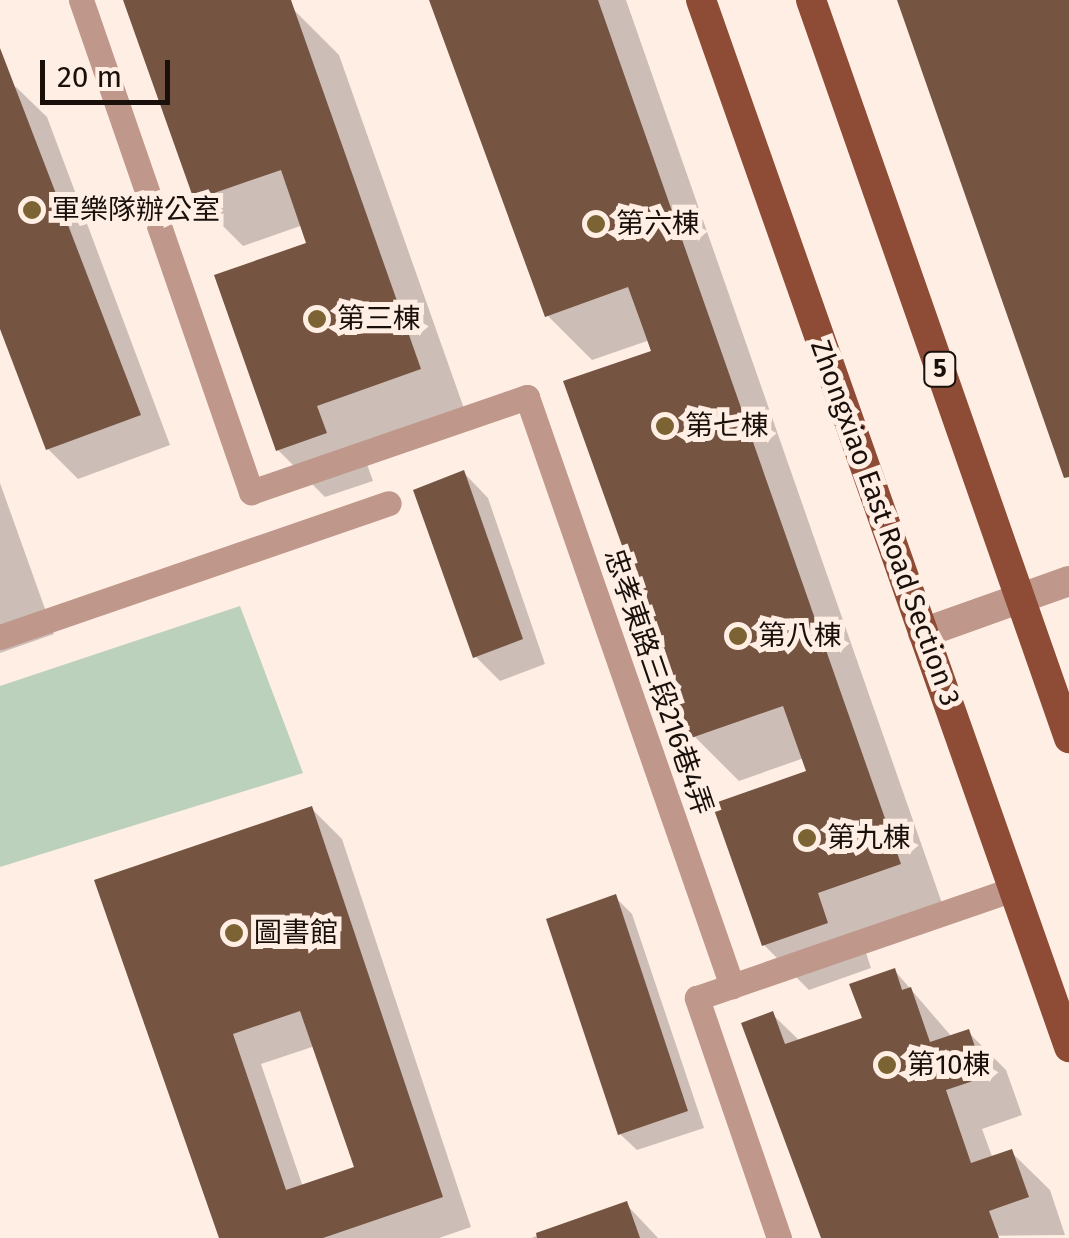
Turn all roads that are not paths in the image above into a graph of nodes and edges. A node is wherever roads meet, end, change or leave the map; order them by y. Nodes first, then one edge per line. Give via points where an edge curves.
1 (81, 0) edge
2 (700, 0) edge
3 (811, 0) edge
4 (389, 504) dead end
5 (1069, 582) edge
6 (1020, 598) junction
7 (923, 632) junction
8 (0, 637) edge
9 (1069, 738) edge
10 (1014, 889) junction
11 (732, 986) junction
12 (1069, 1047) edge
13 (778, 1238) edge

1 - 11 lane, 忠孝東路三段216巷4弄 via 251,492 527,397
2 - 7 main road, Zhongxiao East Road Section 3
3 - 6 main road, 5
4 - 8 lane
5 - 6 street
6 - 7 street
6 - 9 main road, 5
7 - 10 main road, Zhongxiao East Road Section 3
10 - 11 lane
10 - 12 main road, Zhongxiao East Road Section 3
11 - 13 lane via 696,998

